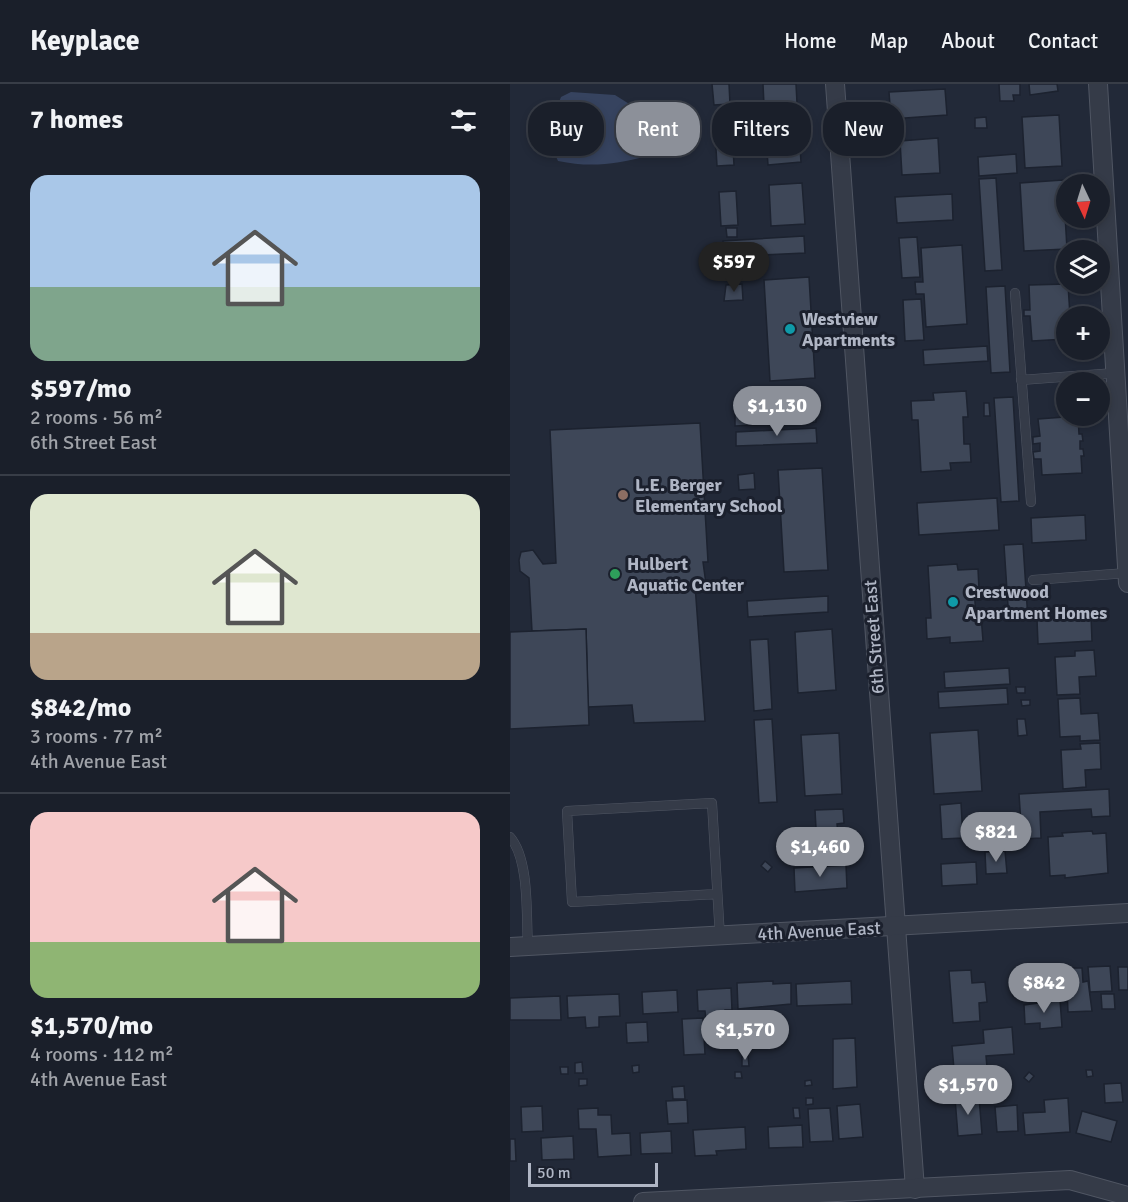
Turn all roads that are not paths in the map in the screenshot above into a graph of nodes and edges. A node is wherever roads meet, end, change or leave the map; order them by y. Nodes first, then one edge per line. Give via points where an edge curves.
1 (836, 84) edge
2 (1098, 84) edge
3 (1015, 293) dead end
4 (1115, 373) junction
5 (1021, 380) junction
6 (1031, 502) dead end
7 (1127, 573) edge
8 (1033, 580) dead end
9 (1128, 583) edge
10 (510, 837) edge
11 (717, 894) junction
12 (1128, 914) edge
13 (896, 927) junction
14 (720, 937) junction
15 (519, 947) edge
16 (915, 1189) junction
17 (1125, 1198) edge
18 (643, 1202) edge

1 - 13 street, 6th Street East
2 - 4 street
3 - 5 lane
4 - 5 lane
4 - 7 street
5 - 6 lane
7 - 8 lane
7 - 9 street
10 - 15 lane via 521,860
11 - 11 lane via 572,902 567,811 712,803
11 - 14 lane
12 - 13 street, 4th Avenue East
13 - 14 street, 4th Avenue East
13 - 16 street, 6th Street East
14 - 15 street, 4th Avenue East
16 - 17 street via 1070,1180
16 - 18 street

